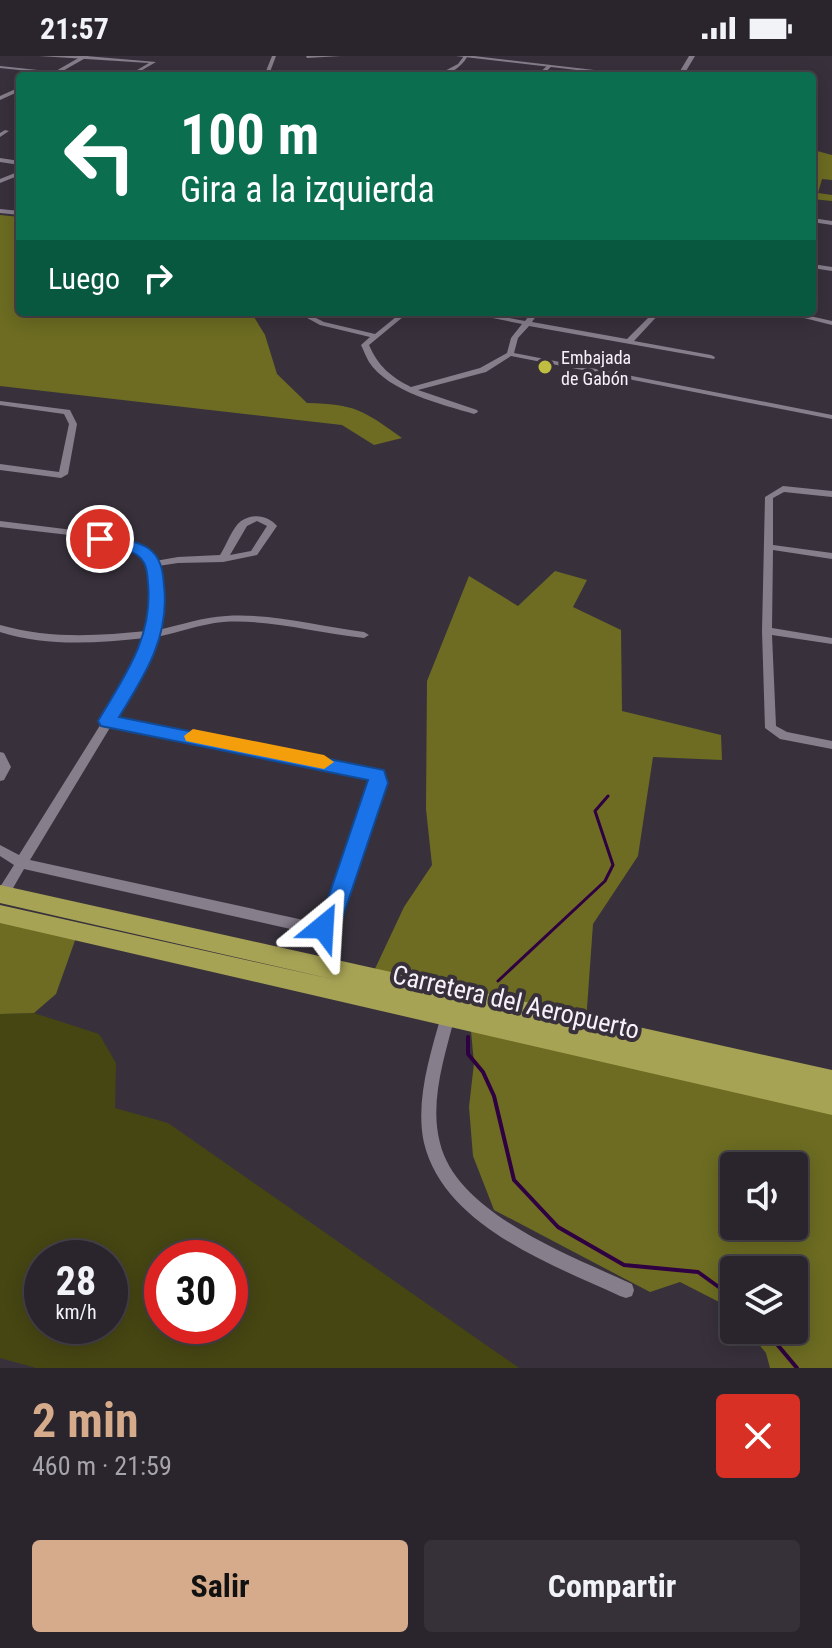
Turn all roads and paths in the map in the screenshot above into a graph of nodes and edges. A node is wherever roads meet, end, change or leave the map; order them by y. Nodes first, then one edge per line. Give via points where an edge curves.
1 (41, 56) edge
2 (339, 56) edge
3 (459, 56) edge
4 (466, 56) edge
5 (668, 56) edge
6 (85, 57) edge
7 (307, 57) edge
8 (688, 58) edge
9 (74, 64) junction
10 (550, 66) junction
11 (0, 67) edge
12 (143, 69) junction
13 (38, 72) edge
14 (57, 72) edge
15 (137, 72) edge
16 (445, 72) edge
17 (543, 72) edge
18 (595, 72) edge
19 (7, 131) dead end
20 (0, 135) edge
21 (307, 316) edge
22 (401, 316) edge
23 (490, 316) edge
24 (532, 316) edge
25 (654, 316) edge
26 (801, 316) edge
27 (527, 322) junction
28 (832, 323) edge
29 (375, 336) junction
30 (629, 342) junction
31 (510, 354) junction
32 (711, 357) dead end
33 (409, 390) junction
34 (0, 403) edge
35 (474, 412) dead end
36 (832, 417) edge
37 (0, 467) edge
38 (832, 494) edge
39 (102, 508) dead end
40 (0, 524) edge
41 (82, 536) junction
42 (770, 547) junction
43 (832, 556) edge
44 (223, 559) junction
45 (153, 564) junction
46 (0, 628) edge
47 (767, 631) junction
48 (154, 634) junction
49 (364, 635) dead end
50 (832, 641) edge
51 (107, 721) junction
52 (832, 745) edge
53 (0, 756) edge
54 (0, 777) edge
55 (0, 850) edge
56 (23, 864) junction
57 (0, 900) edge
58 (448, 1016) junction
59 (832, 1082) edge
60 (832, 1103) edge
61 (626, 1290) dead end

1 - 6 street
2 - 7 street
3 - 4 street
4 - 10 street
4 - 16 street
5 - 8 street
6 - 9 street
6 - 12 street via 154,62
9 - 12 street
9 - 14 street
10 - 17 street
10 - 18 street
11 - 13 street
12 - 15 street
19 - 20 street
21 - 29 street
22 - 29 street
23 - 27 street
24 - 27 street
25 - 30 street
26 - 28 street
27 - 30 street
27 - 31 street
29 - 33 street via 365,345 379,372
30 - 32 street
31 - 33 street via 483,370
31 - 36 street
33 - 35 street
34 - 37 street via 67,412 73,424 61,475
38 - 42 street via 773,492
39 - 41 street
40 - 41 street
41 - 45 street via 140,549
42 - 43 street
42 - 47 street
44 - 44 street via 254,553 272,526 257,518 243,524
44 - 45 street via 177,558
45 - 48 street
46 - 48 street via 42,637
47 - 50 street
47 - 52 street via 771,728 784,736
48 - 49 street via 224,619
48 - 51 street via 139,671
51 - 56 street
51 - 56 street via 377,775 332,919 323,927 308,927
53 - 54 street via 5,767
55 - 56 street
56 - 57 street
57 - 58 main road, Carretera del Aeropuerto
57 - 59 main road, Carretera del Aeropuerto
58 - 60 main road, Carretera del Aeropuerto
58 - 61 street via 430,1107 432,1144 448,1177 481,1213 517,1237

